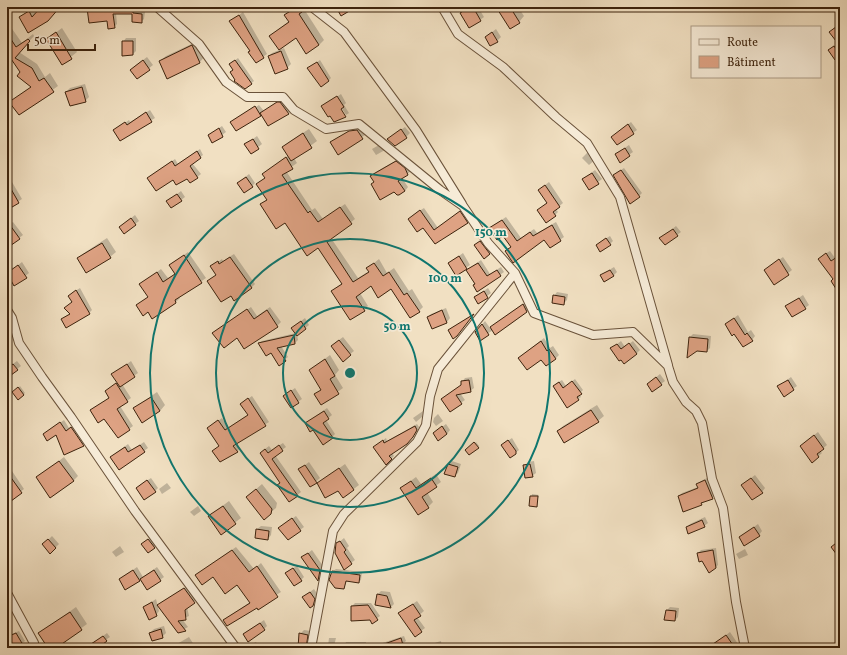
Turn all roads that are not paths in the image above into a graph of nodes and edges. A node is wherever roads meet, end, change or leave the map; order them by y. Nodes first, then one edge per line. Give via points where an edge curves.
1 (157, 7) edge
2 (312, 7) edge
3 (442, 7) edge
4 (463, 206) junction
5 (515, 273) junction
6 (7, 310) edge
7 (668, 366) junction
8 (7, 593) edge
9 (30, 648) edge
10 (236, 648) edge
11 (311, 648) edge
12 (745, 648) edge

1 - 4 street via 199,44 226,82 246,97 283,97 294,110 326,129 359,124
2 - 4 street via 344,32 416,130
3 - 7 street via 458,34 503,68 587,143 620,197
4 - 5 street via 488,243
5 - 7 street via 534,314 592,335 633,332
5 - 11 street via 438,369 430,396 426,425 417,442 344,514 333,531
6 - 10 street via 19,343 42,377 152,535
7 - 12 street via 673,382 686,402 696,411 702,423 712,479 724,508 736,602
8 - 9 street via 34,643

